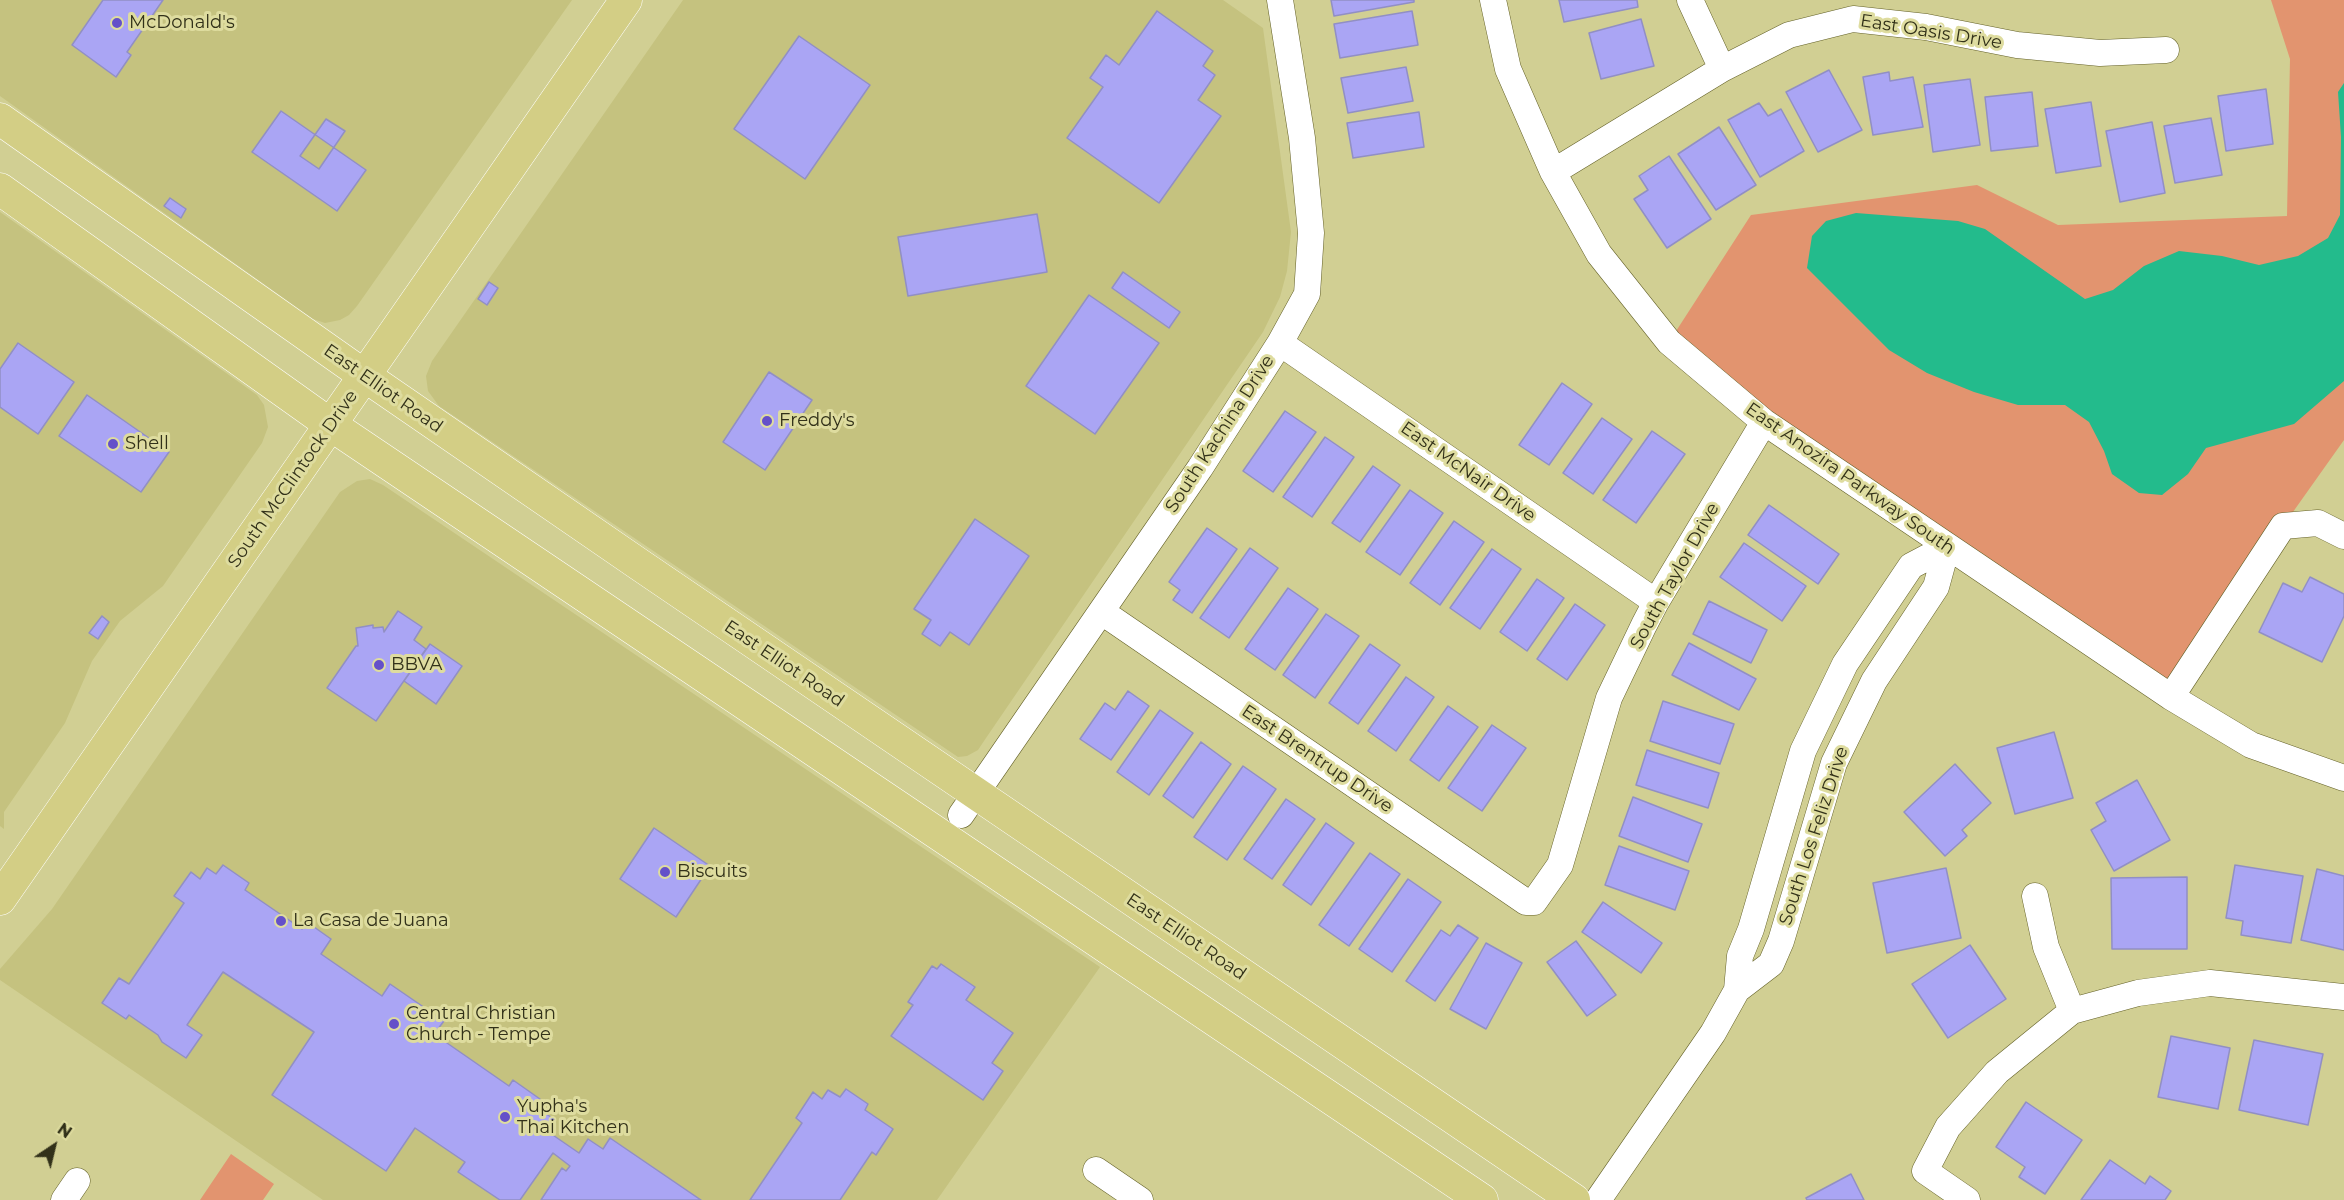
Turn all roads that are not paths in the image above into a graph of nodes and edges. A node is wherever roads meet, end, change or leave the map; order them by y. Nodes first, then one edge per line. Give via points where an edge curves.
1 (626, 0) edge
2 (1280, 0) edge
3 (1493, 0) edge
4 (1690, 0) edge
5 (2166, 50) dead end
6 (1722, 69) junction
7 (0, 119) edge
8 (1553, 172) junction
9 (0, 189) edge
10 (1280, 343) junction
11 (365, 376) junction
12 (1764, 422) junction
13 (331, 425) junction
14 (2344, 536) edge
15 (1947, 547) junction
16 (1656, 602) junction
17 (1102, 612) junction
18 (2171, 697) junction
19 (2344, 778) edge
20 (969, 805) junction
21 (2035, 896) dead end
22 (0, 899) edge
23 (1534, 902) joint
24 (2344, 997) edge
25 (2072, 1011) junction
26 (1096, 1170) dead end
27 (1140, 1200) edge
28 (1482, 1200) edge
29 (1574, 1200) edge
30 (1598, 1200) edge
31 (1967, 1200) edge

1 - 11 main road, South McClintock Drive
2 - 10 street, South Kachina Drive via 1302,138 1311,232 1307,294
3 - 8 street, East Anozira Parkway South via 1508,69
4 - 6 street
5 - 6 street, East Oasis Drive via 2100,54 1853,19 1789,34
6 - 8 street, East Oasis Drive
7 - 11 main road, East Elliot Road
8 - 12 street, East Anozira Parkway South via 1599,254 1670,342
9 - 13 main road
10 - 16 street, East McNair Drive
10 - 17 street, South Kachina Drive
11 - 13 main road, South McClintock Drive
11 - 20 main road, East Elliot Road
12 - 15 street, East Anozira Parkway South
12 - 16 street, South Taylor Drive
13 - 22 main road, South McClintock Drive
13 - 28 main road
14 - 18 street via 2318,523 2283,526
15 - 18 street, East Anozira Parkway South
15 - 30 street, South Los Feliz Drive via 1911,566 1845,664 1803,751 1740,956 1737,990 1701,1051
16 - 23 street, South Taylor Drive via 1610,698 1560,866
17 - 20 street, South Kachina Drive
17 - 23 street, East Brentrup Drive via 1526,902
18 - 19 street, East Anozira Parkway South via 2251,745
20 - 29 main road, East Elliot Road
21 - 25 street via 2046,946
24 - 25 street via 2210,983 2138,993
25 - 31 street via 1997,1072 1948,1127 1925,1171
26 - 27 street

